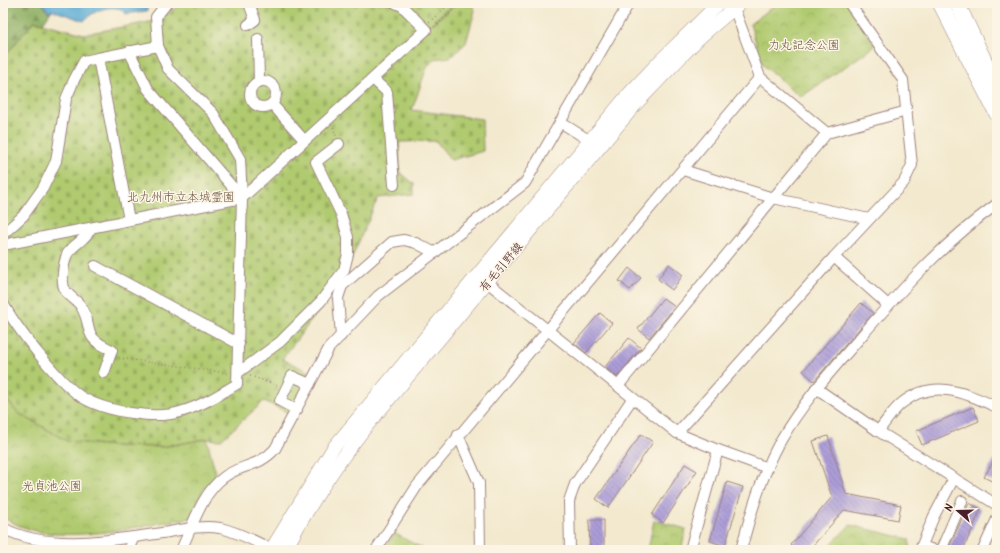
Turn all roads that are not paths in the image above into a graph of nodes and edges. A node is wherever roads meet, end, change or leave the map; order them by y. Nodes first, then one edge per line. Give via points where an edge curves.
1 (167, 3) edge
2 (249, 3) edge
3 (396, 3) edge
4 (629, 3) edge
5 (719, 3) edge
6 (849, 3) edge
7 (940, 3) edge
8 (957, 3) edge
9 (735, 5) edge
10 (248, 25) dead end
11 (258, 39) dead end
12 (158, 46) junction
13 (129, 51) junction
14 (98, 58) junction
15 (760, 77) junction
16 (374, 80) junction
17 (259, 81) junction
18 (997, 87) edge
19 (272, 104) junction
20 (907, 111) junction
21 (997, 114) edge
22 (560, 122) junction
23 (827, 134) junction
24 (304, 140) junction
25 (595, 143) junction
26 (339, 144) road end
27 (683, 170) junction
28 (394, 184) dead end
29 (242, 198) junction
30 (773, 198) junction
31 (997, 204) edge
32 (870, 219) junction
33 (129, 220) junction
34 (91, 228) junction
35 (3, 234) edge
36 (3, 245) edge
37 (435, 253) junction
38 (834, 257) junction
39 (95, 266) dead end
40 (482, 278) junction
41 (3, 303) edge
42 (888, 305) junction
43 (548, 330) junction
44 (340, 336) junction
45 (239, 344) junction
46 (239, 372) junction
47 (104, 373) dead end
48 (310, 384) junction
49 (618, 386) junction
50 (816, 388) junction
51 (632, 399) junction
52 (997, 407) edge
53 (297, 410) junction
54 (878, 431) junction
55 (677, 433) junction
56 (458, 435) junction
57 (718, 450) junction
58 (768, 468) junction
59 (954, 478) junction
60 (962, 501) dead end
61 (997, 505) edge
62 (997, 519) edge
63 (3, 528) edge
64 (192, 528) junction
65 (134, 537) junction
66 (921, 548) edge
67 (128, 550) edge
68 (181, 550) edge
69 (272, 550) edge
70 (285, 550) edge
71 (376, 550) edge
72 (480, 550) edge
73 (570, 550) edge
74 (690, 550) edge
75 (740, 550) edge
76 (933, 550) edge
77 (941, 550) edge
78 (983, 550) edge

1 - 12 street via 156,17
2 - 10 street via 255,20
3 - 16 street via 426,30
4 - 22 street
5 - 25 main road, 有毛引野線 via 657,64
6 - 20 street via 903,80
7 - 21 highway
8 - 18 highway
9 - 15 street
9 - 25 main road, 有毛引野線
11 - 17 street
12 - 13 street
12 - 29 street via 168,69 214,112 227,134 240,159
13 - 14 street
13 - 29 street via 148,89
14 - 33 street
14 - 35 street via 84,61 74,80 66,99 56,161 42,188 23,216
15 - 23 street
15 - 27 street
16 - 24 street
16 - 28 street via 387,92
17 - 19 street via 266,81 276,91 276,98
17 - 19 street via 250,91 253,104 266,107
19 - 24 street
20 - 23 street
20 - 32 street via 912,166 904,182
22 - 25 street
22 - 37 street via 524,183
23 - 30 street
24 - 29 street
25 - 40 main road, 有毛引野線
26 - 46 street via 316,162 341,214 348,237 348,254 344,270 321,301 280,342
27 - 30 street
27 - 43 street
29 - 33 street
29 - 45 street
30 - 32 street
30 - 49 street
31 - 42 street via 934,256
32 - 38 street
33 - 34 street
34 - 36 street
34 - 47 street via 86,237 66,256 63,274 65,290 82,307 88,332 98,343 112,350 112,357
37 - 44 street via 378,296
37 - 44 street via 416,243 404,240 392,242 342,286 338,298
38 - 42 street
38 - 55 street
39 - 45 street
40 - 43 street
40 - 69 main road, 有毛引野線 via 334,447
40 - 70 main road, 有毛引野線 via 344,455
41 - 46 street via 14,322 62,381 81,397 105,407 137,414 180,413 207,402 238,384
42 - 50 street
43 - 49 street
43 - 56 street
44 - 48 street via 330,348
45 - 46 street
48 - 53 street
48 - 53 street via 292,376 280,401
49 - 51 street
50 - 54 street
50 - 58 street via 781,441
51 - 55 street
51 - 73 street via 575,484 569,501
52 - 54 street via 963,393 942,389 920,392 902,403
53 - 64 street via 275,449 266,459 225,476 208,492
54 - 59 street
55 - 57 street
56 - 71 street via 417,486
56 - 72 street via 479,483
57 - 58 street
57 - 74 street
58 - 75 street via 752,507
59 - 61 street
59 - 66 street
60 - 77 street
62 - 78 street
63 - 65 street via 29,540 50,545 73,545
64 - 65 street
64 - 68 street
64 - 69 street via 219,528 247,537
65 - 67 street
66 - 76 street

